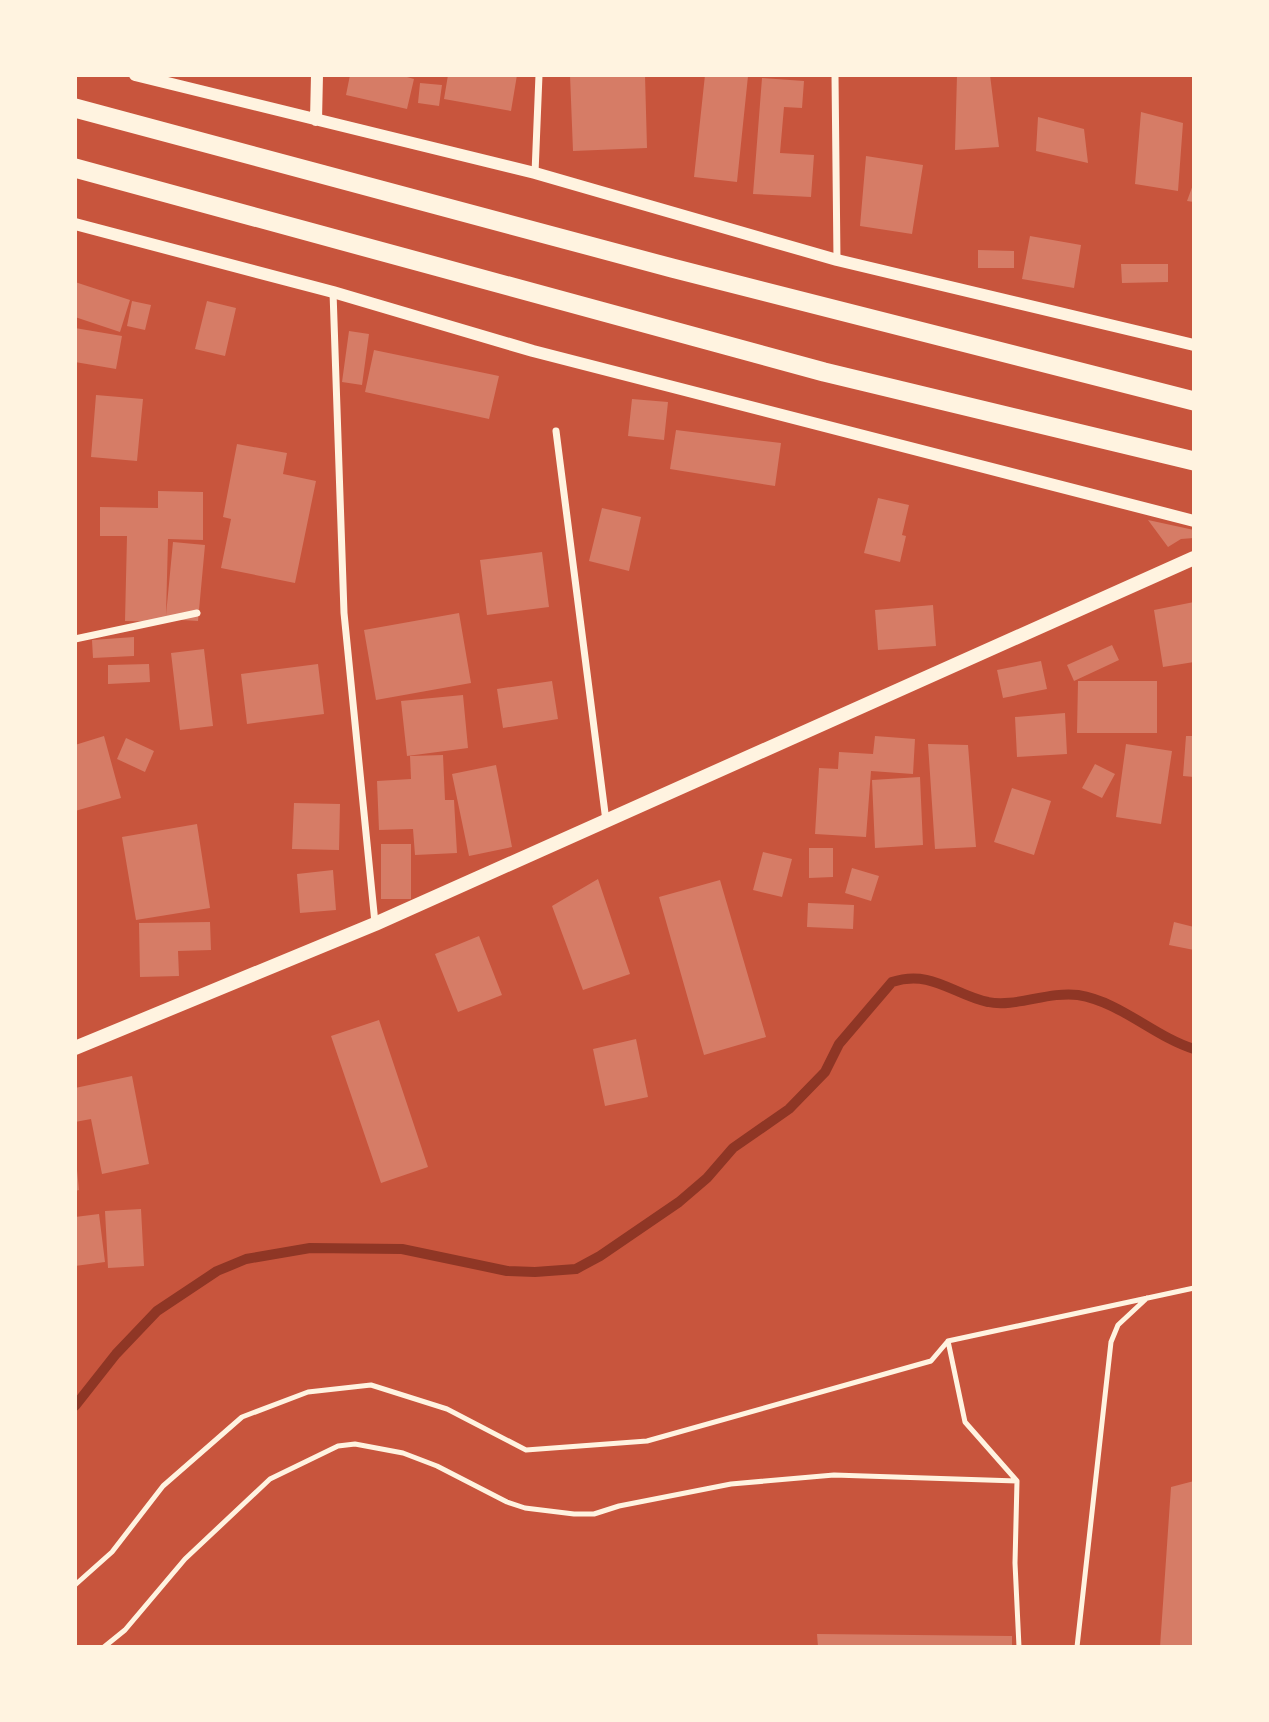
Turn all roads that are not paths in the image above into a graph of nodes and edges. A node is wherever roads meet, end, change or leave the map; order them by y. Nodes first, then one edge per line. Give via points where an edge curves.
1 (135, 75) edge
2 (317, 75) edge
3 (539, 75) edge
4 (835, 75) edge
5 (75, 108) edge
6 (316, 120) junction
7 (75, 168) edge
8 (535, 173) junction
9 (75, 224) edge
10 (837, 260) junction
11 (333, 292) junction
12 (1194, 345) edge
13 (1194, 401) edge
14 (556, 431) dead end
15 (1194, 461) edge
16 (1194, 522) edge
17 (1194, 558) edge
18 (197, 613) dead end
19 (75, 639) edge
20 (606, 821) junction
21 (375, 924) junction
22 (75, 1048) edge
23 (1194, 1288) edge
24 (1149, 1296) junction
25 (948, 1341) junction
26 (1017, 1481) junction
27 (75, 1585) edge
28 (104, 1647) edge
29 (1019, 1647) edge
30 (1077, 1647) edge

1 - 6 street
2 - 6 street
3 - 8 street
4 - 10 street
5 - 13 highway via 672,268
6 - 8 street
7 - 15 highway via 824,372
8 - 10 street
9 - 11 street
10 - 12 street
11 - 16 street via 533,351
11 - 21 street via 344,613
14 - 20 street
17 - 20 main road
18 - 19 street
20 - 21 main road
21 - 22 main road
23 - 24 lane
24 - 25 lane
24 - 30 lane via 1118,1325 1111,1342
25 - 26 lane via 965,1422
25 - 27 lane via 931,1362 647,1441 526,1450 447,1409 371,1385 308,1392 242,1417 163,1486 112,1552
26 - 28 lane via 834,1475 730,1484 594,1514 574,1514 507,1502 403,1453 355,1444 338,1446 270,1479
26 - 29 lane

